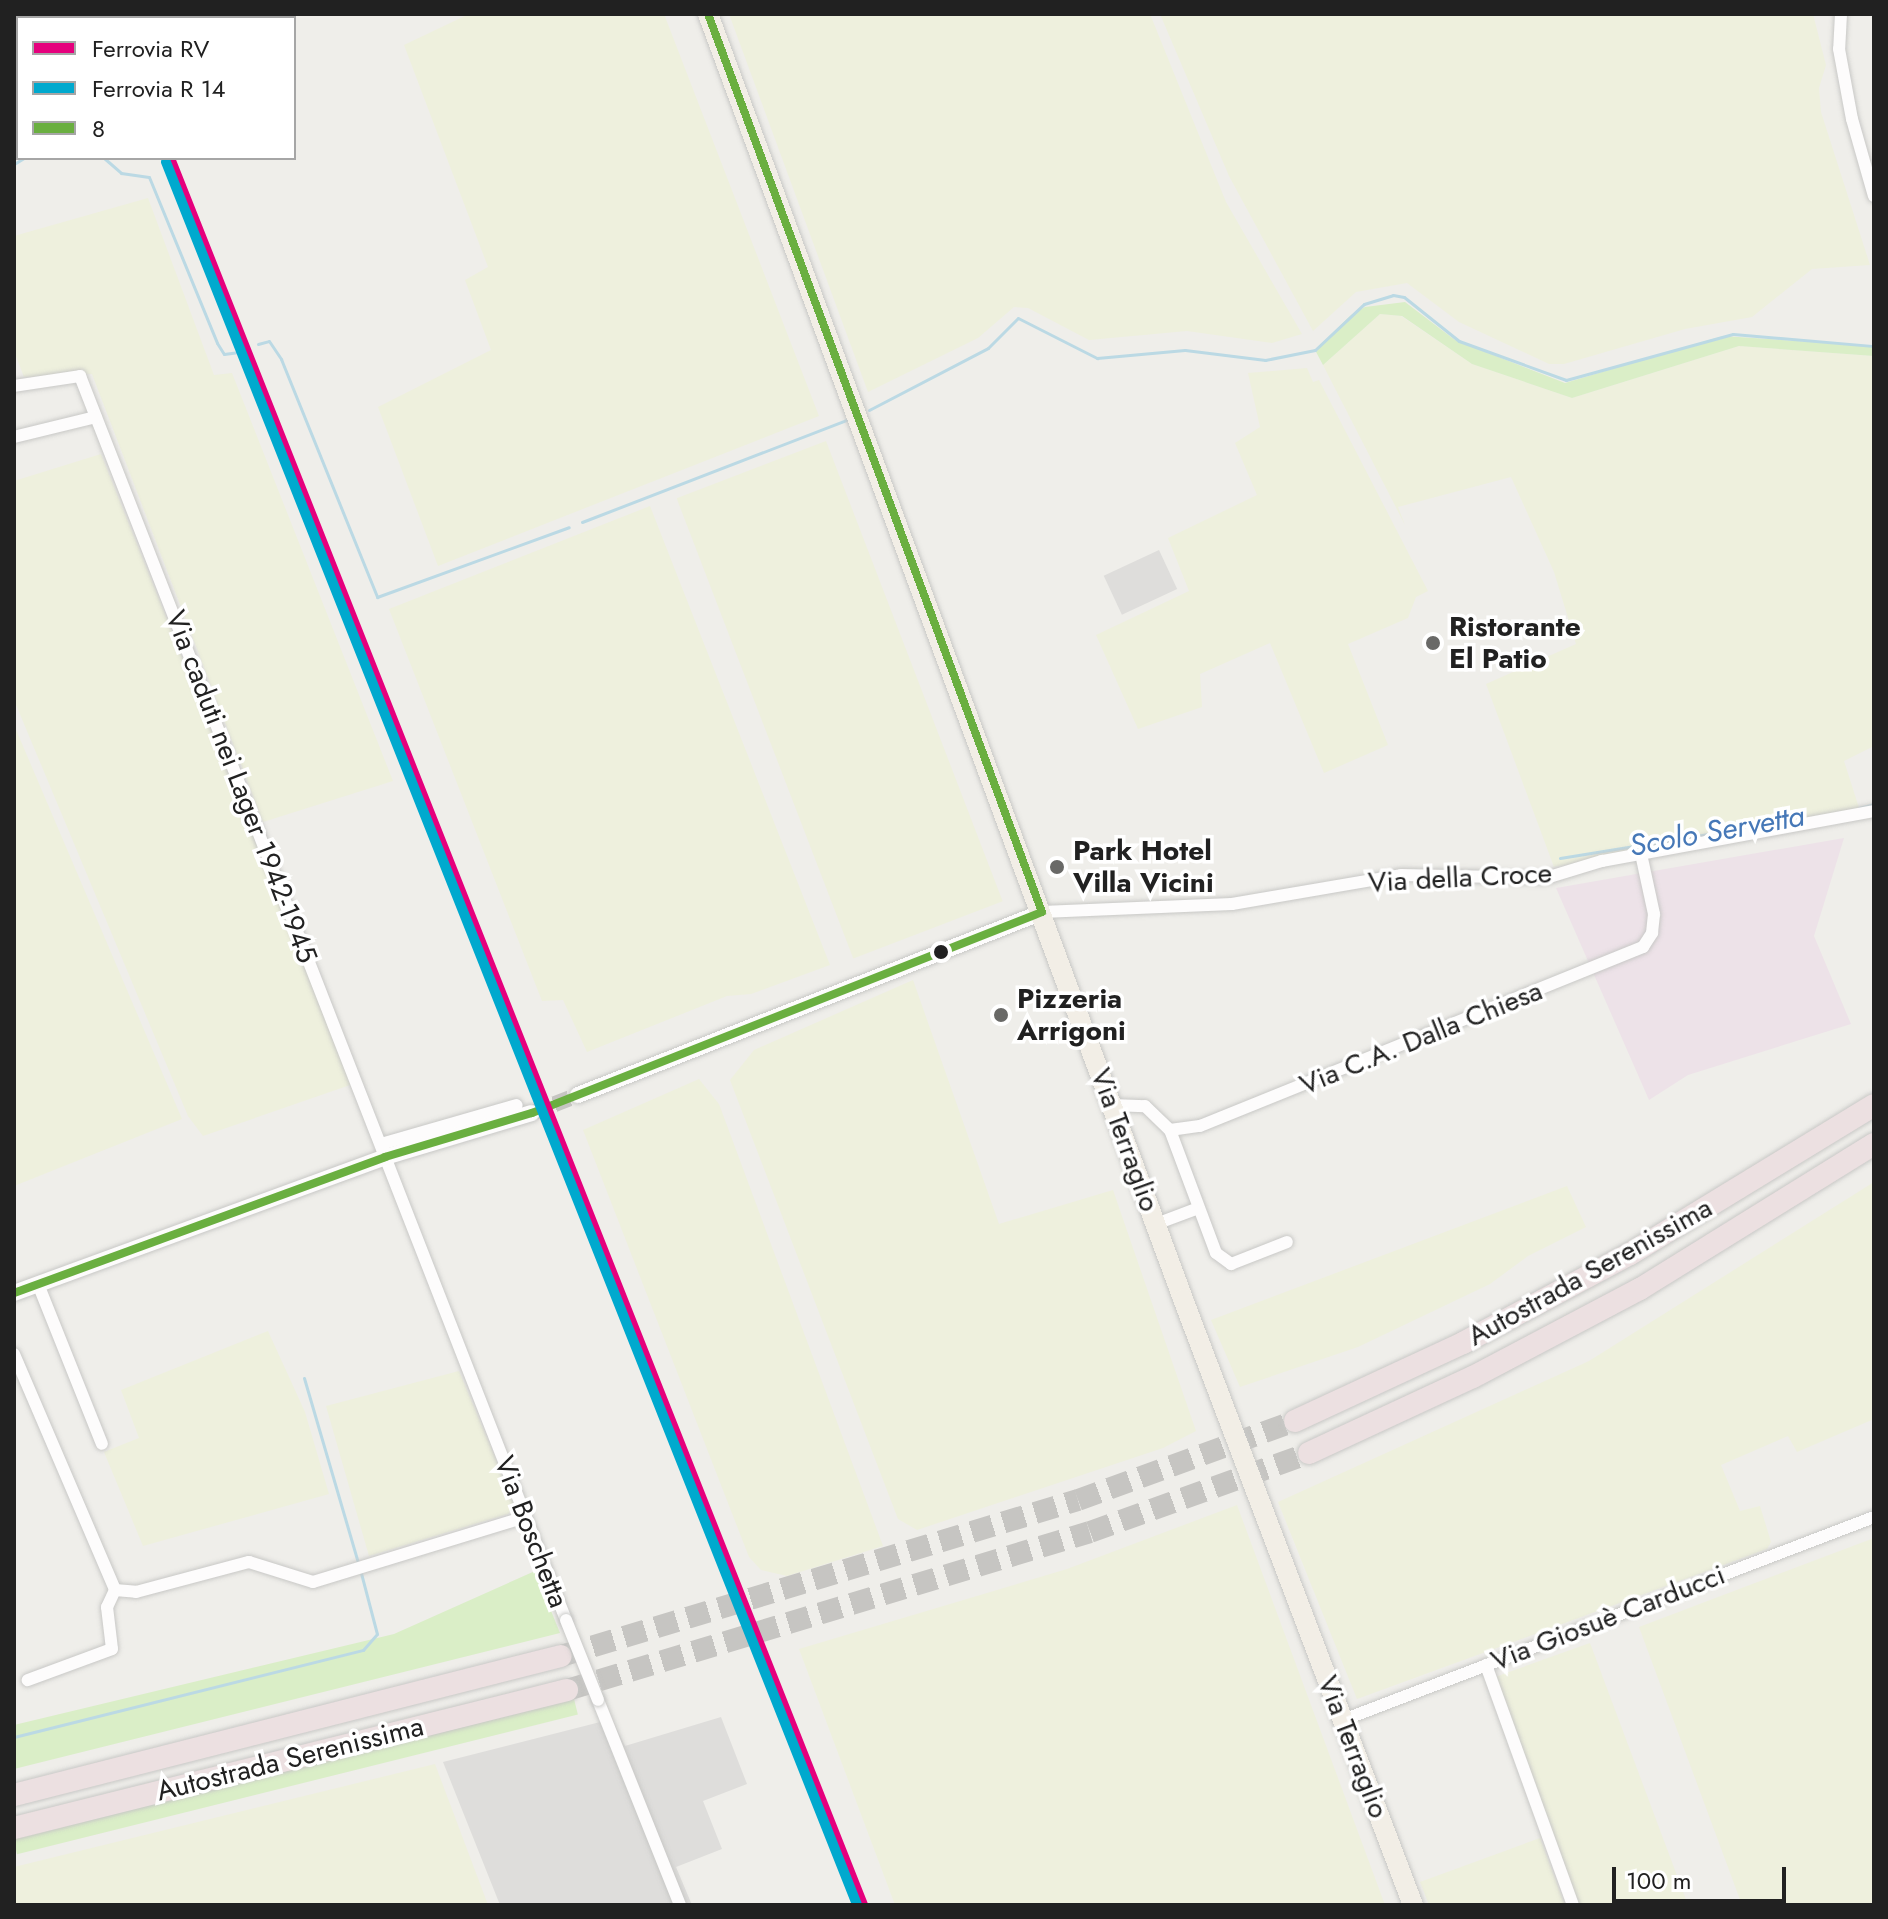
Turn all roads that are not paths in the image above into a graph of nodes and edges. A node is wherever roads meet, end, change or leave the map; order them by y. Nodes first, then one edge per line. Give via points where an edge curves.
1 (708, 14) edge
2 (1841, 14) edge
3 (1874, 196) edge
4 (14, 386) edge
5 (96, 417) junction
6 (14, 437) edge
7 (1874, 811) edge
8 (1641, 854) junction
9 (1042, 912) junction
10 (578, 1095) tunnel mouth
11 (1112, 1105) junction
12 (1874, 1105) edge
13 (525, 1109) tunnel mouth
14 (1170, 1130) junction
15 (1874, 1144) edge
16 (383, 1151) junction
17 (1196, 1209) junction
18 (1156, 1224) junction
19 (1287, 1242) dead end
20 (38, 1284) junction
21 (14, 1293) edge
22 (14, 1354) edge
23 (1295, 1421) tunnel mouth
24 (102, 1444) dead end
25 (1309, 1453) tunnel mouth
26 (526, 1517) junction
27 (1874, 1517) edge
28 (115, 1590) junction
29 (561, 1656) tunnel mouth
30 (1486, 1665) junction
31 (28, 1680) dead end
32 (567, 1690) tunnel mouth
33 (1343, 1720) junction
34 (14, 1795) edge
35 (14, 1828) edge
36 (680, 1905) edge
37 (1413, 1905) edge
38 (1573, 1905) edge

1 - 9 main road, Via Terraglio
2 - 3 street via 1839,49 1849,105
4 - 5 street, Via caduti nei Lager 1942-1945 via 80,376
5 - 6 street
5 - 16 street, Via caduti nei Lager 1942-1945
7 - 8 street, Via della Croce
8 - 9 street, Via della Croce via 1546,878 1401,875 1232,904
8 - 14 street, Via C.A. Dalla Chiesa via 1654,914 1652,933 1643,947 1252,1107 1200,1126
9 - 10 street
9 - 11 main road, Via Terraglio
11 - 14 street via 1138,1104
11 - 18 main road, Via Terraglio
12 - 23 highway, Autostrada Serenissima via 1630,1254 1463,1343
13 - 16 street
14 - 17 street
15 - 25 highway, Autostrada Serenissima via 1640,1289 1473,1377
16 - 20 street
16 - 26 street, Via Boschetta
17 - 18 street
17 - 19 street via 1216,1253 1231,1264
18 - 33 main road, Via Terraglio
20 - 21 street
20 - 24 street
22 - 28 street
26 - 28 street via 302,1582 249,1562 136,1592
26 - 36 street, Via Boschetta, bridge
27 - 30 street, Via Giosuè Carducci
28 - 31 street via 107,1607 115,1636 112,1649
29 - 34 highway, Autostrada Serenissima
30 - 33 street, Via Giosuè Carducci
30 - 38 street
32 - 35 highway, Autostrada Serenissima
33 - 37 main road, Via Terraglio

